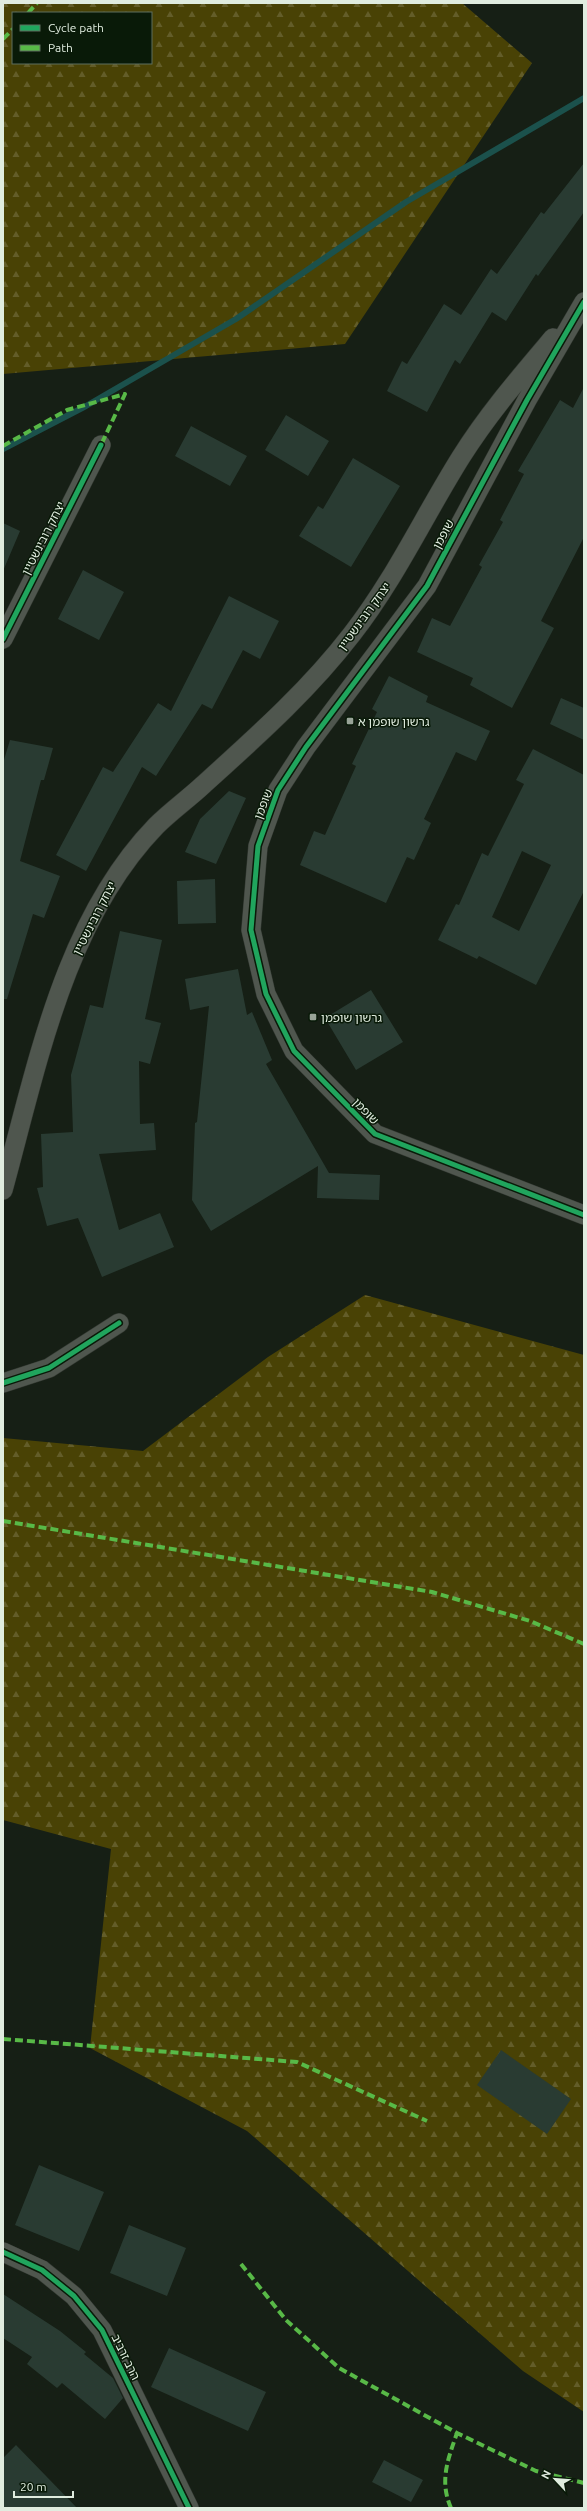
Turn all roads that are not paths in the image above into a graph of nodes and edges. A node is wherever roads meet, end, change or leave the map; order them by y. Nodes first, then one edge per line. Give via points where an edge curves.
1 (584, 302) edge
2 (527, 400) junction
3 (499, 401) junction
4 (101, 445) dead end
5 (3, 639) edge
6 (3, 1190) edge
7 (584, 1215) edge
8 (119, 1323) dead end
9 (3, 1382) edge
10 (3, 2252) edge
11 (189, 2508) edge

1 - 2 street, שופמן
1 - 3 street, יצחק רובינשטיין
2 - 3 street via 515,398
2 - 7 street, שופמן via 427,586 306,747 278,790 258,846 251,930 266,994 294,1050 375,1134
3 - 6 street, יצחק רובינשטיין via 461,458 391,578 353,633 314,680 157,826 124,864 107,890 71,963 52,1013
4 - 5 street, יצחק רובינשטיין
8 - 9 street via 49,1368
10 - 11 street, הרב זרביב via 42,2270 74,2296 102,2330

